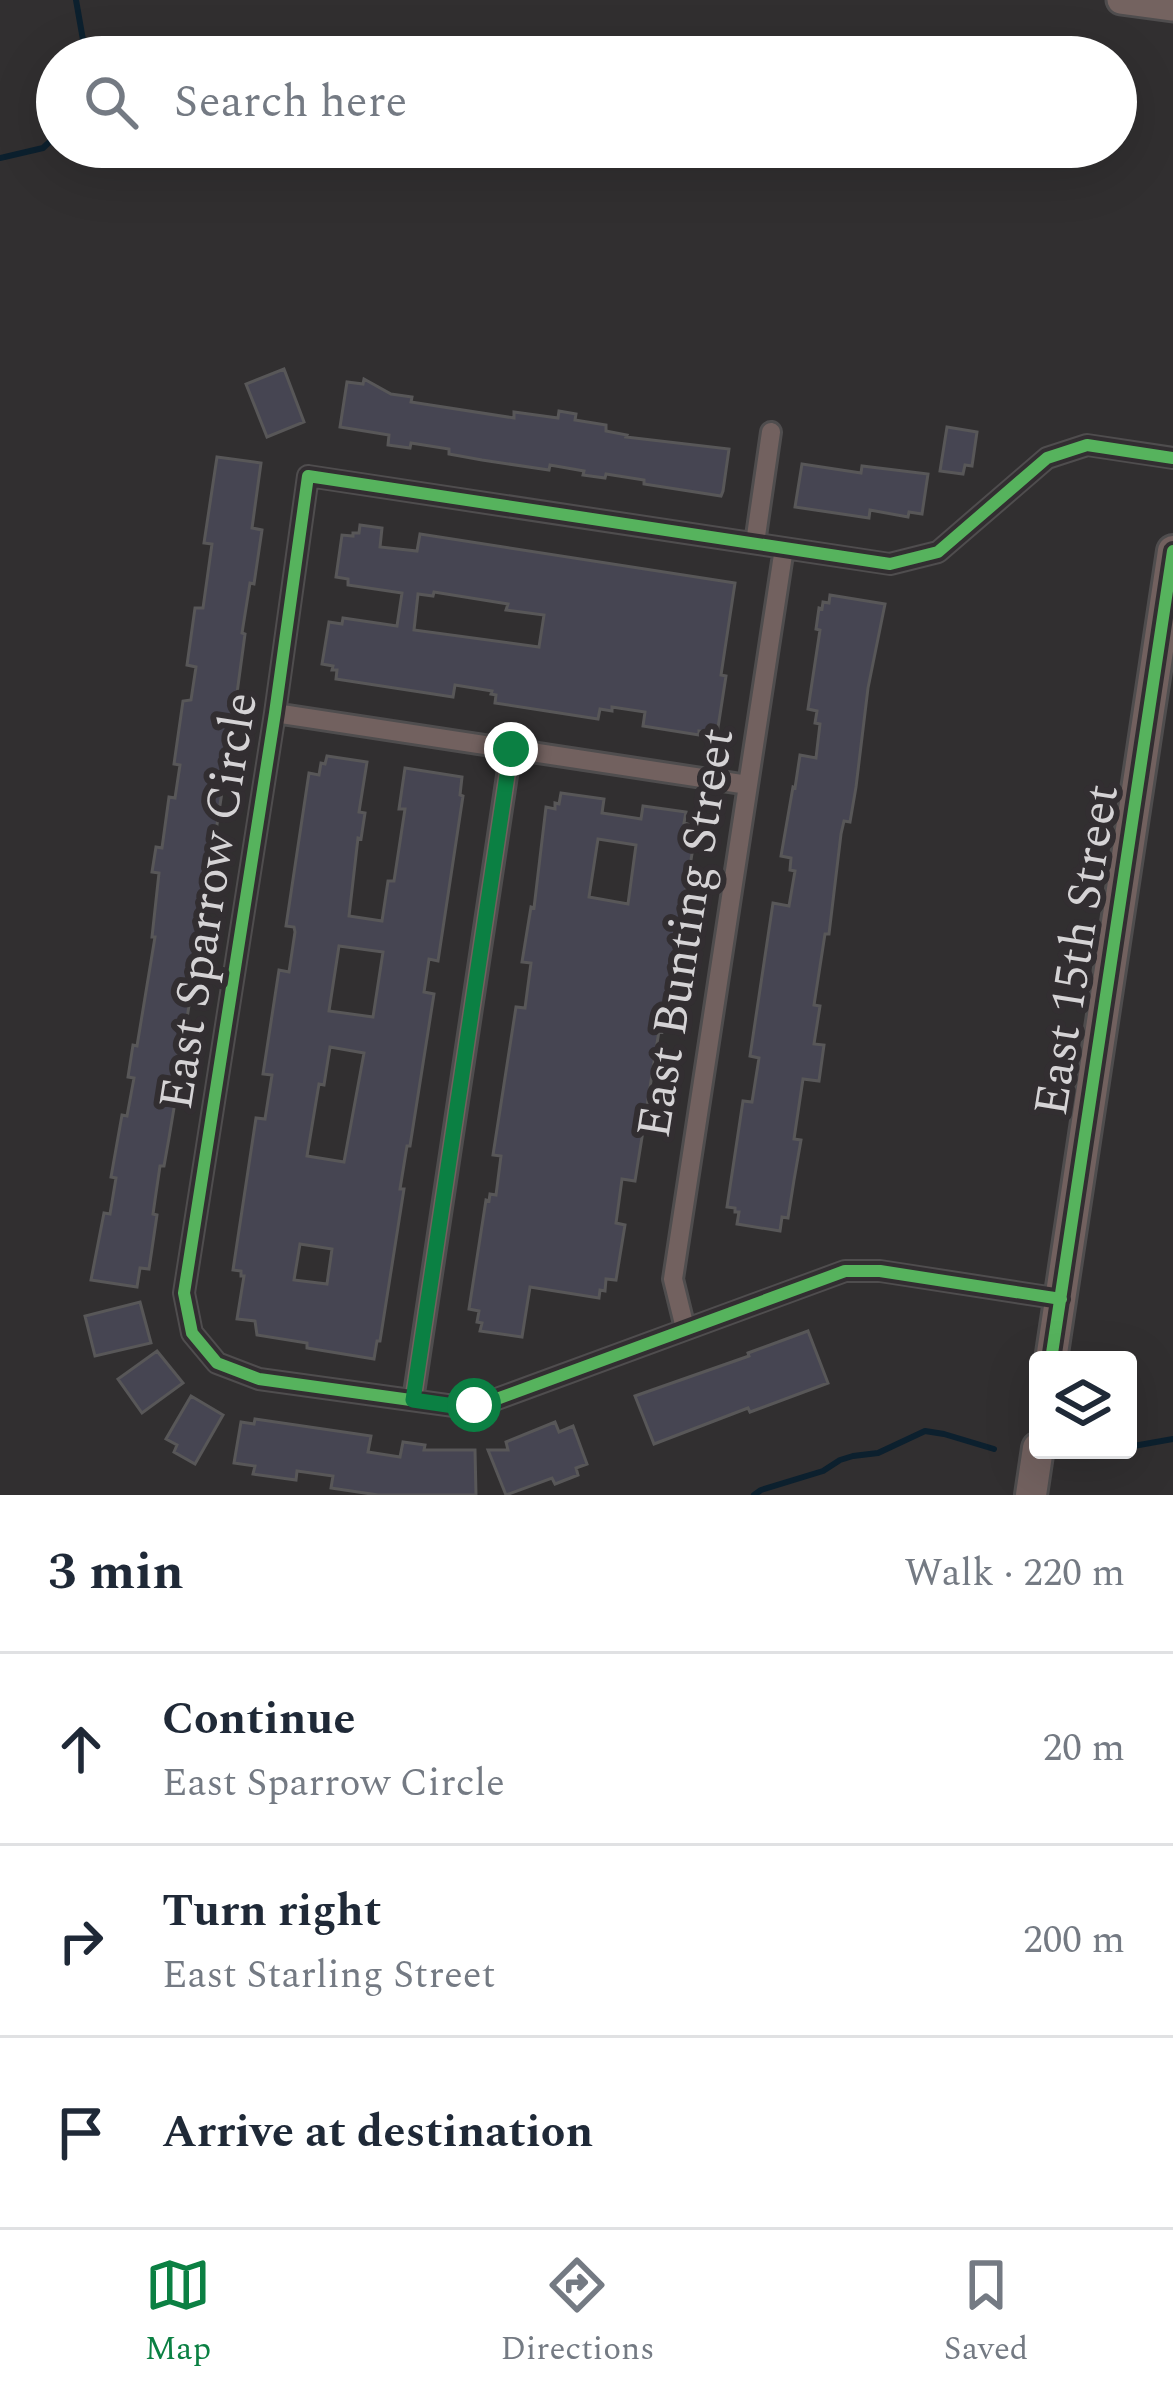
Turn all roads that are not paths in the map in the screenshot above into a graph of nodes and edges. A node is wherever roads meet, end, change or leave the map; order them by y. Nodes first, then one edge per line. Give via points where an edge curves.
1 (1120, 0) edge
2 (1173, 7) edge
3 (771, 432) dead end
4 (1173, 458) edge
5 (755, 543) junction
6 (784, 548) junction
7 (1173, 551) edge
8 (275, 713) junction
9 (511, 749) junction
10 (748, 785) junction
11 (1060, 1299) junction
12 (685, 1328) junction
13 (1052, 1351) edge
14 (413, 1400) junction
15 (1036, 1459) edge
16 (1031, 1495) edge

1 - 2 street
3 - 5 street
4 - 6 street, East Sparrow Circle via 1088,446 1047,458 938,552 890,564
5 - 6 street, East Sparrow Circle
5 - 8 street, East Sparrow Circle via 308,476
6 - 10 street, East Bunting Street
7 - 11 main road, East 15th Street
8 - 9 street
8 - 14 street, East Sparrow Circle via 184,1293 192,1333 217,1363 259,1378
9 - 10 street
9 - 14 street
10 - 12 street, East Bunting Street via 673,1279
11 - 12 street, East Sparrow Circle via 845,1271
11 - 13 main road, East 15th Street
12 - 14 street, East Sparrow Circle via 494,1400
15 - 16 main road

